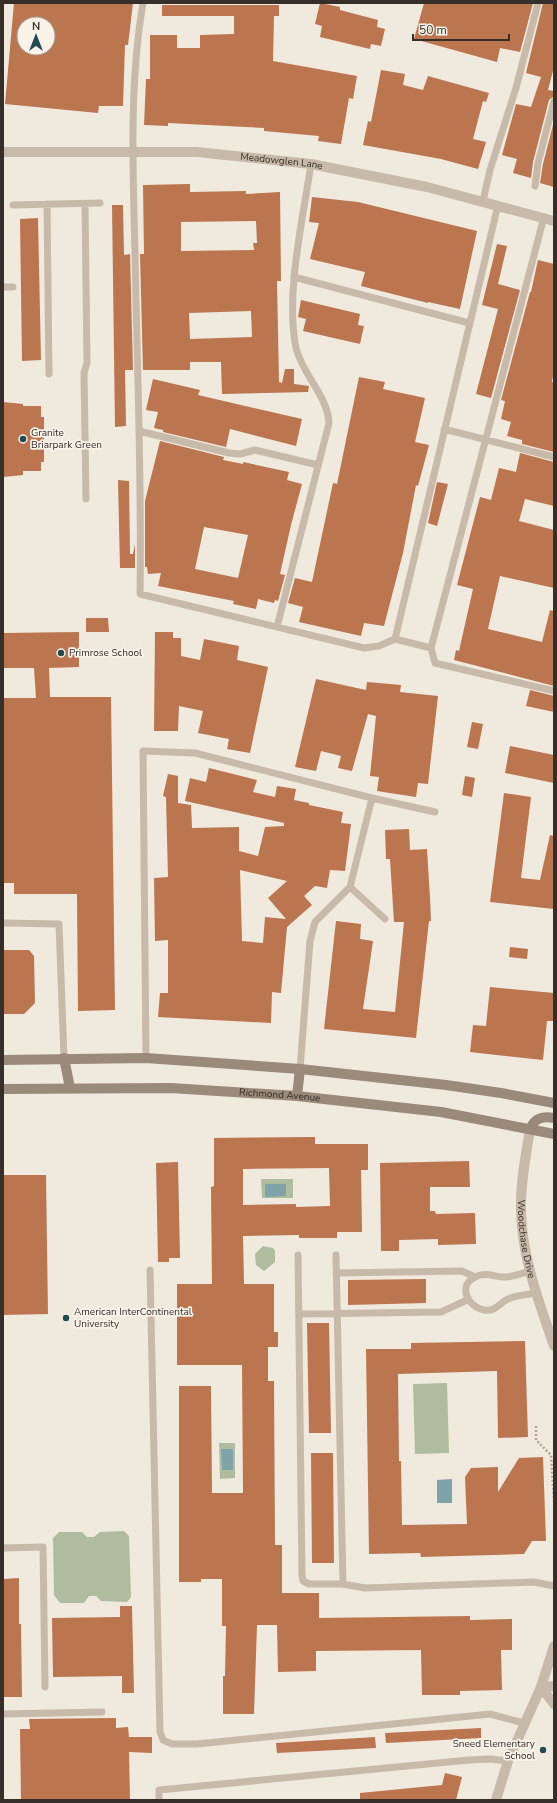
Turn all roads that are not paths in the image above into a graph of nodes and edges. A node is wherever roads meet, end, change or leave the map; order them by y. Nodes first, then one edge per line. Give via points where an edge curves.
1 (144, 3) edge
2 (538, 3) edge
3 (554, 101) edge
4 (132, 151) junction
5 (3, 152) edge
6 (311, 164) junction
7 (535, 186) dead end
8 (483, 201) junction
9 (100, 203) dead end
10 (47, 204) junction
11 (85, 204) junction
12 (12, 205) dead end
13 (498, 205) junction
14 (549, 219) edge
15 (294, 277) junction
16 (3, 287) edge
17 (13, 287) dead end
18 (469, 323) junction
19 (49, 374) dead end
20 (444, 429) junction
21 (139, 431) junction
22 (486, 439) junction
23 (554, 457) edge
24 (318, 465) junction
25 (86, 499) dead end
26 (277, 627) junction
27 (395, 639) junction
28 (431, 648) junction
29 (554, 691) edge
30 (372, 798) junction
31 (434, 812) dead end
32 (350, 888) junction
33 (385, 919) dead end
34 (3, 924) edge
35 (64, 1058) junction
36 (146, 1058) junction
37 (3, 1060) edge
38 (300, 1069) junction
39 (70, 1088) junction
40 (3, 1089) edge
41 (297, 1096) junction
42 (554, 1103) edge
43 (554, 1118) edge
44 (530, 1129) junction
45 (554, 1134) edge
46 (298, 1255) dead end
47 (336, 1255) dead end
48 (150, 1270) dead end
49 (530, 1271) junction
50 (336, 1273) junction
51 (475, 1277) junction
52 (536, 1293) junction
53 (467, 1300) junction
54 (299, 1314) junction
55 (337, 1314) junction
56 (554, 1346) edge
57 (3, 1548) edge
58 (343, 1584) junction
59 (554, 1586) edge
60 (554, 1646) edge
61 (554, 1686) edge
62 (45, 1687) dead end
63 (541, 1687) junction
64 (554, 1704) edge
65 (102, 1712) dead end
66 (3, 1714) edge
67 (524, 1723) junction
68 (508, 1761) junction
69 (159, 1800) edge
70 (496, 1800) edge

1 - 4 lane via 139,25
2 - 8 lane
3 - 7 lane via 538,163
4 - 5 street, Meadowglen Lane
4 - 6 street, Meadowglen Lane via 197,152
4 - 21 lane
6 - 8 street, Meadowglen Lane
6 - 15 lane
8 - 13 street, Meadowglen Lane
9 - 11 lane
10 - 11 lane
10 - 12 lane
10 - 19 lane
11 - 25 lane
13 - 14 street, Meadowglen Lane
13 - 18 lane
14 - 22 lane
15 - 18 lane
15 - 24 lane via 296,349 328,413
16 - 17 lane
18 - 20 lane
20 - 22 lane
20 - 27 lane
21 - 24 lane via 229,453 240,454 255,450
21 - 26 lane via 140,594
22 - 23 lane
22 - 28 lane
24 - 26 lane
26 - 27 lane via 364,648 379,646
27 - 28 lane
28 - 29 lane via 435,663
30 - 31 lane
30 - 32 lane
30 - 36 lane via 195,753 143,751
32 - 33 lane
32 - 38 lane via 314,922 310,941
34 - 35 lane via 59,924
35 - 36 main road
35 - 37 main road
35 - 39 main road
36 - 38 main road
38 - 41 main road
38 - 42 main road via 454,1086
39 - 40 main road, Richmond Avenue
39 - 41 main road, Richmond Avenue via 170,1088
41 - 44 main road, Richmond Avenue via 441,1112
43 - 44 main road via 537,1119 533,1121
44 - 45 main road, Richmond Avenue
44 - 49 street, Woodchase Drive via 521,1210
46 - 54 lane
47 - 50 lane
48 - 67 lane via 162,1740 172,1744 197,1744 490,1714
49 - 51 lane via 503,1277 488,1274
49 - 52 street, Woodchase Drive
50 - 51 lane via 462,1271
50 - 55 lane
51 - 53 lane via 465,1290
52 - 53 lane via 508,1299 494,1310 484,1310
52 - 56 street, Woodchase Drive
53 - 55 lane via 441,1312
54 - 55 lane
54 - 58 lane via 302,1575 303,1580 309,1584
55 - 58 lane
57 - 62 lane via 42,1547
58 - 59 lane via 365,1588 534,1582
60 - 63 street
61 - 63 street
63 - 64 street
63 - 67 street
65 - 66 lane
67 - 68 street
68 - 69 lane via 469,1760 159,1790
68 - 70 street

